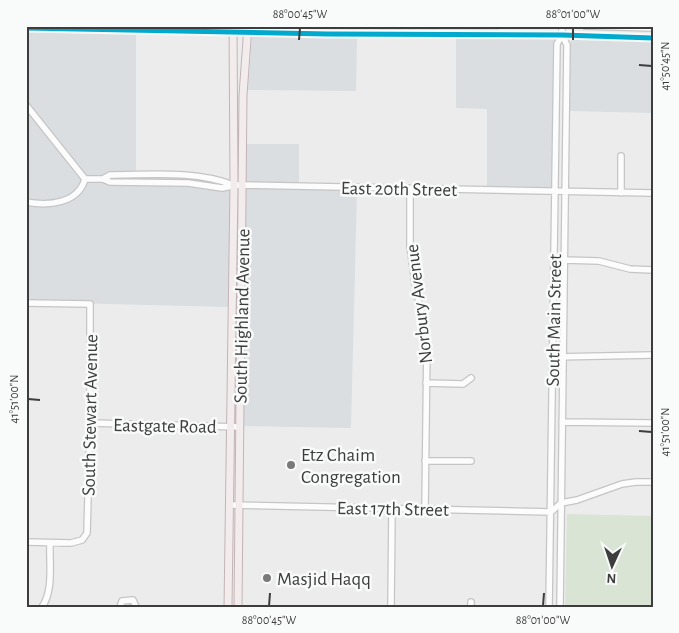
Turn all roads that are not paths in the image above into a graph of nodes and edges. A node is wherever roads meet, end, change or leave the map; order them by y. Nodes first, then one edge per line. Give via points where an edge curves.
1 (562, 26) edge
2 (585, 26) edge
3 (26, 27) edge
4 (653, 28) edge
5 (233, 29) edge
6 (247, 29) edge
7 (562, 35) junction
8 (653, 38) edge
9 (26, 105) edge
10 (622, 156) dead end
11 (160, 175) junction
12 (188, 175) junction
13 (85, 179) junction
14 (103, 179) junction
15 (160, 182) junction
16 (188, 182) junction
17 (234, 186) junction
18 (243, 186) junction
19 (410, 189) junction
20 (555, 191) junction
21 (565, 191) junction
22 (621, 193) junction
23 (653, 193) edge
24 (26, 202) edge
25 (564, 260) junction
26 (653, 270) edge
27 (26, 303) edge
28 (653, 355) edge
29 (553, 357) junction
30 (563, 357) junction
31 (471, 378) dead end
32 (426, 383) junction
33 (562, 422) junction
34 (653, 423) edge
35 (90, 424) junction
36 (230, 426) junction
37 (240, 426) junction
38 (425, 461) junction
39 (471, 461) dead end
40 (653, 482) edge
41 (229, 505) junction
42 (239, 505) junction
43 (556, 507) junction
44 (392, 508) junction
45 (425, 509) junction
46 (26, 542) edge
47 (50, 543) junction
48 (42, 607) edge
49 (120, 607) edge
50 (136, 607) edge
51 (228, 607) edge
52 (238, 607) edge
53 (391, 607) edge
54 (549, 607) edge
55 (560, 607) edge

1 - 7 street, South Main Street
2 - 4 street
3 - 5 street
5 - 6 street
5 - 17 main road, South Highland Avenue
6 - 7 street
6 - 18 main road, South Highland Avenue
7 - 8 street
7 - 20 street, South Main Street via 557,44
7 - 21 street, South Main Street via 567,44
9 - 13 street
10 - 22 street
11 - 12 street
11 - 14 street via 110,175
11 - 15 street
12 - 16 street
12 - 17 street
13 - 14 street
13 - 24 street via 83,187 69,198 44,204
14 - 15 street, East 20th Street via 110,182
15 - 16 street, East 20th Street
16 - 17 street, East 20th Street via 222,188
17 - 18 street, East 20th Street
17 - 36 main road, South Highland Avenue
18 - 19 street, East 20th Street
18 - 37 main road, South Highland Avenue
19 - 20 street, East 20th Street
19 - 32 street, Norbury Avenue via 410,246 427,342
20 - 21 street, East 20th Street
20 - 29 street, South Main Street
21 - 22 street, East 20th Street
21 - 25 street, South Main Street
22 - 23 street, East 20th Street
25 - 26 street via 599,261 630,269
25 - 30 street, South Main Street
27 - 35 street, South Stewart Avenue via 90,304
28 - 30 street
29 - 30 street
29 - 43 street, South Main Street
30 - 33 street, South Main Street
31 - 32 street via 463,384
32 - 38 street, Norbury Avenue
33 - 34 street
33 - 43 street, South Main Street
35 - 36 street, Eastgate Road
35 - 47 street, South Stewart Avenue via 88,526 85,537 78,542
36 - 37 street, Eastgate Road
36 - 41 main road, South Highland Avenue
37 - 42 main road, South Highland Avenue
38 - 39 street
38 - 45 street, Norbury Avenue
40 - 43 street, East 17th Street via 622,484
41 - 42 street, East 17th Street
41 - 51 main road, South Highland Avenue
42 - 44 street, East 17th Street
42 - 52 main road, South Highland Avenue
43 - 45 street, East 17th Street
43 - 54 street, South Main Street
43 - 55 street, South Main Street
44 - 45 street, East 17th Street
44 - 53 street
46 - 47 street
47 - 48 street via 49,591
49 - 50 street via 122,601 130,600

